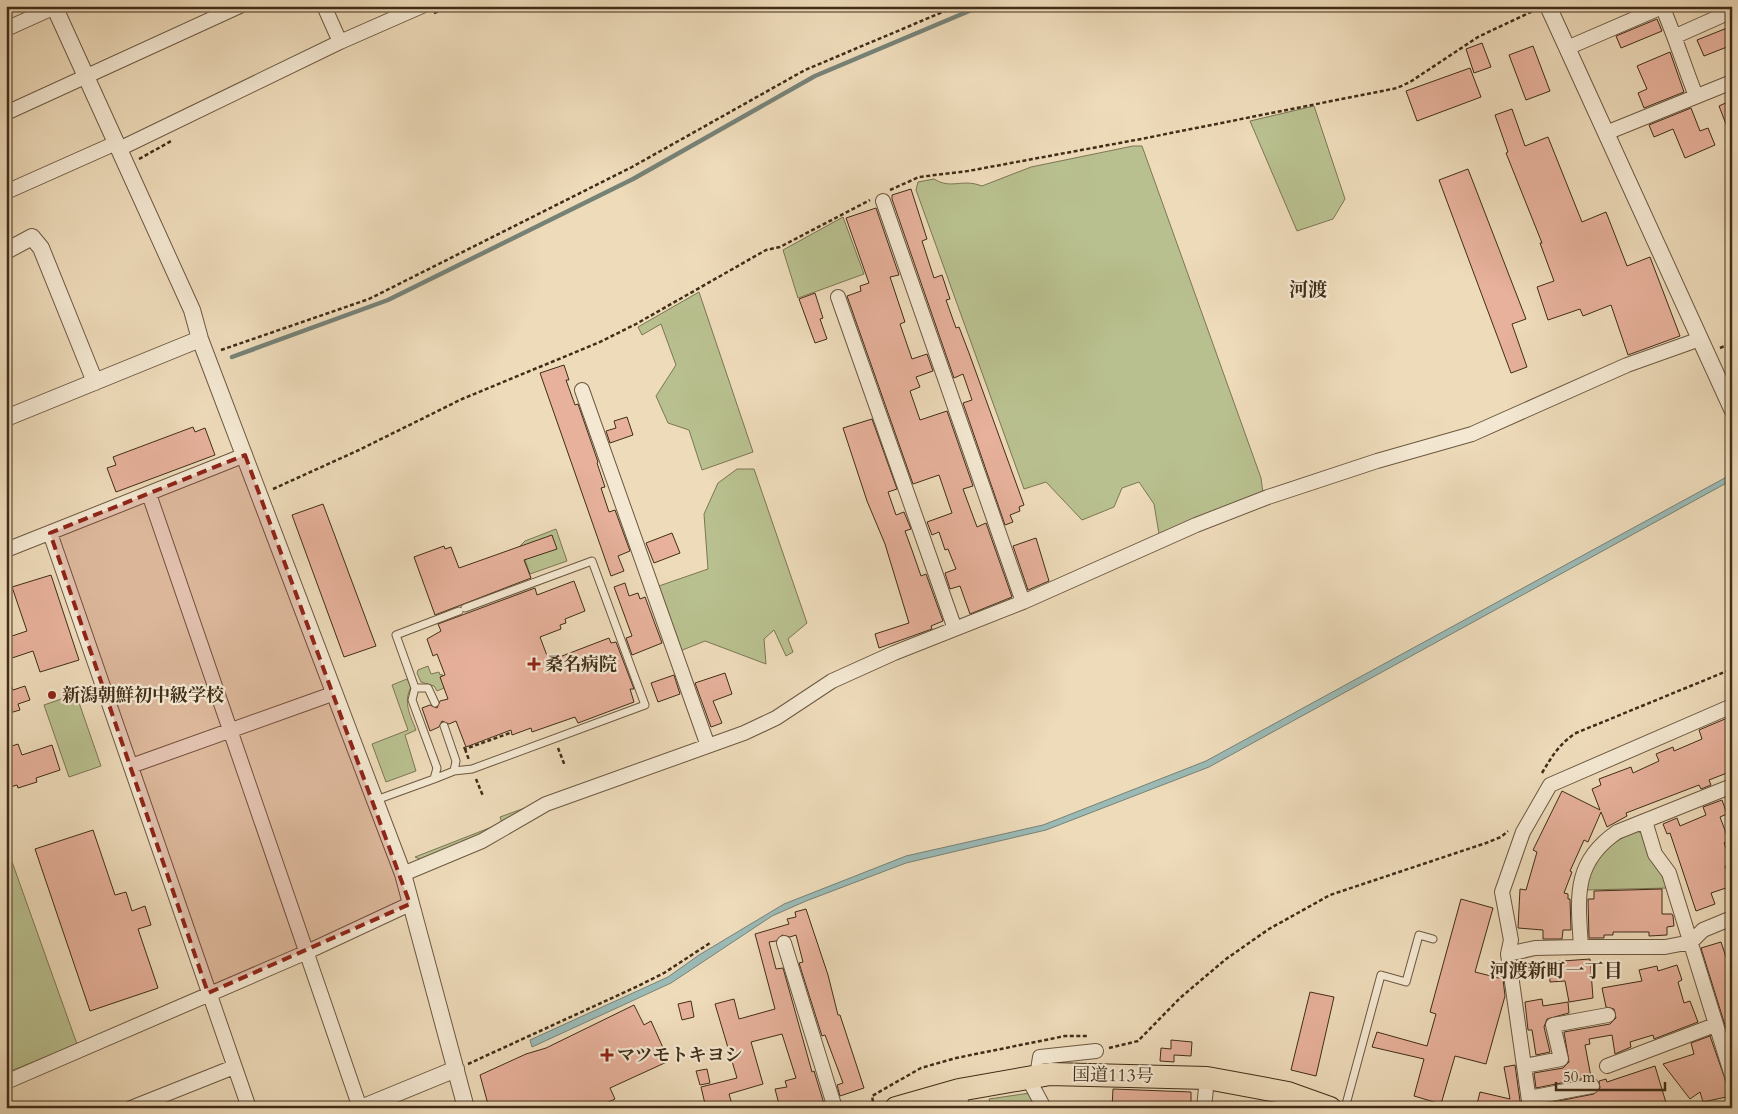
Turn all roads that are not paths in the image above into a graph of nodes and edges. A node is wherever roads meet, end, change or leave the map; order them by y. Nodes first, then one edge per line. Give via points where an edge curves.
1 (240, 6) edge
2 (324, 6) edge
3 (422, 6) edge
4 (1548, 6) edge
5 (55, 7) edge
6 (1662, 7) edge
7 (1732, 12) edge
8 (6, 29) edge
9 (1676, 36) junction
10 (340, 42) junction
11 (1567, 48) junction
12 (86, 77) junction
13 (1732, 82) edge
14 (1696, 96) junction
15 (6, 113) edge
16 (1606, 133) junction
17 (117, 146) junction
18 (6, 192) edge
19 (882, 201) dead end
20 (6, 251) edge
21 (838, 296) dead end
22 (200, 339) junction
23 (1700, 339) junction
24 (95, 382) junction
25 (582, 390) dead end
26 (1732, 409) edge
27 (6, 418) edge
28 (245, 455) junction
29 (149, 494) junction
30 (50, 533) junction
31 (6, 550) edge
32 (1023, 602) junction
33 (955, 629) junction
34 (415, 688) junction
35 (335, 693) junction
36 (436, 703) dead end
37 (1732, 706) edge
38 (444, 726) dead end
39 (231, 731) junction
40 (708, 746) junction
41 (131, 766) junction
42 (454, 771) junction
43 (434, 779) junction
44 (1732, 786) edge
45 (375, 800) junction
46 (1645, 821) junction
47 (403, 874) junction
48 (410, 904) junction
49 (1732, 918) edge
50 (1433, 939) dead end
51 (1691, 942) junction
52 (784, 943) dead end
53 (1581, 947) junction
54 (307, 952) junction
55 (1508, 954) junction
56 (208, 993) junction
57 (1608, 1015) dead end
58 (1715, 1025) junction
59 (1096, 1051) road end
60 (1524, 1066) junction
61 (1607, 1066) dead end
62 (234, 1067) junction
63 (456, 1069) junction
64 (1732, 1076) edge
65 (1032, 1077) junction
66 (1207, 1078) junction
67 (6, 1082) edge
68 (1592, 1086) dead end
69 (961, 1099) edge
70 (1530, 1103) edge
71 (131, 1108) edge
72 (249, 1108) edge
73 (360, 1108) edge
74 (466, 1108) edge
75 (835, 1108) edge
76 (896, 1108) edge
77 (1044, 1108) edge
78 (1204, 1108) edge
79 (1330, 1108) edge
80 (1345, 1108) edge

1 - 12 street
2 - 10 street
3 - 10 street
4 - 11 street
5 - 8 street
5 - 12 street
6 - 9 street
6 - 11 street
7 - 9 street
9 - 14 street via 1677,48
10 - 17 street
11 - 16 street
12 - 15 street
12 - 17 street
13 - 14 street
14 - 16 street
16 - 23 street
17 - 18 street
17 - 22 street via 192,310
19 - 32 street
20 - 24 street via 32,237 41,248
21 - 33 street
22 - 24 street
22 - 28 street
23 - 26 street
23 - 32 street via 1627,365 1472,434 1377,460 1268,496
24 - 27 street
25 - 40 street
28 - 29 street
28 - 35 street
29 - 30 street
29 - 39 street
30 - 31 street
30 - 41 street
32 - 33 street
33 - 40 street via 832,681 776,718
34 - 36 lane via 430,690
34 - 42 lane via 396,634 592,561 645,705 472,768
34 - 43 lane via 412,700 436,768
35 - 39 street
35 - 45 street
37 - 55 street via 1550,785 1523,832 1502,892 1511,940
38 - 42 lane via 456,761
39 - 41 street
39 - 54 street
40 - 47 street via 546,804 482,841
41 - 56 street
42 - 43 lane
43 - 45 lane
44 - 46 street
45 - 47 street
46 - 51 street via 1655,854 1669,873
46 - 53 street via 1602,842 1584,870 1579,893
47 - 48 street
48 - 54 street
48 - 63 street
49 - 51 street via 1704,930
50 - 80 lane via 1419,935 1406,982 1381,975
51 - 53 street via 1665,947
51 - 58 street
52 - 75 street
53 - 55 street via 1535,948
54 - 56 street
54 - 73 street
55 - 60 street
56 - 62 street
56 - 67 street
57 - 60 street via 1554,1025 1561,1059
58 - 61 street
58 - 64 street
59 - 65 street via 1040,1057
60 - 70 street
62 - 71 street
62 - 72 street
63 - 73 street
63 - 74 street
65 - 66 highway, 国道113号 via 1116,1074
65 - 69 highway, 国道113号
65 - 77 street
66 - 78 street
66 - 79 highway, 国道113号 via 1288,1093
68 - 70 street
69 - 76 highway, 国道113号

